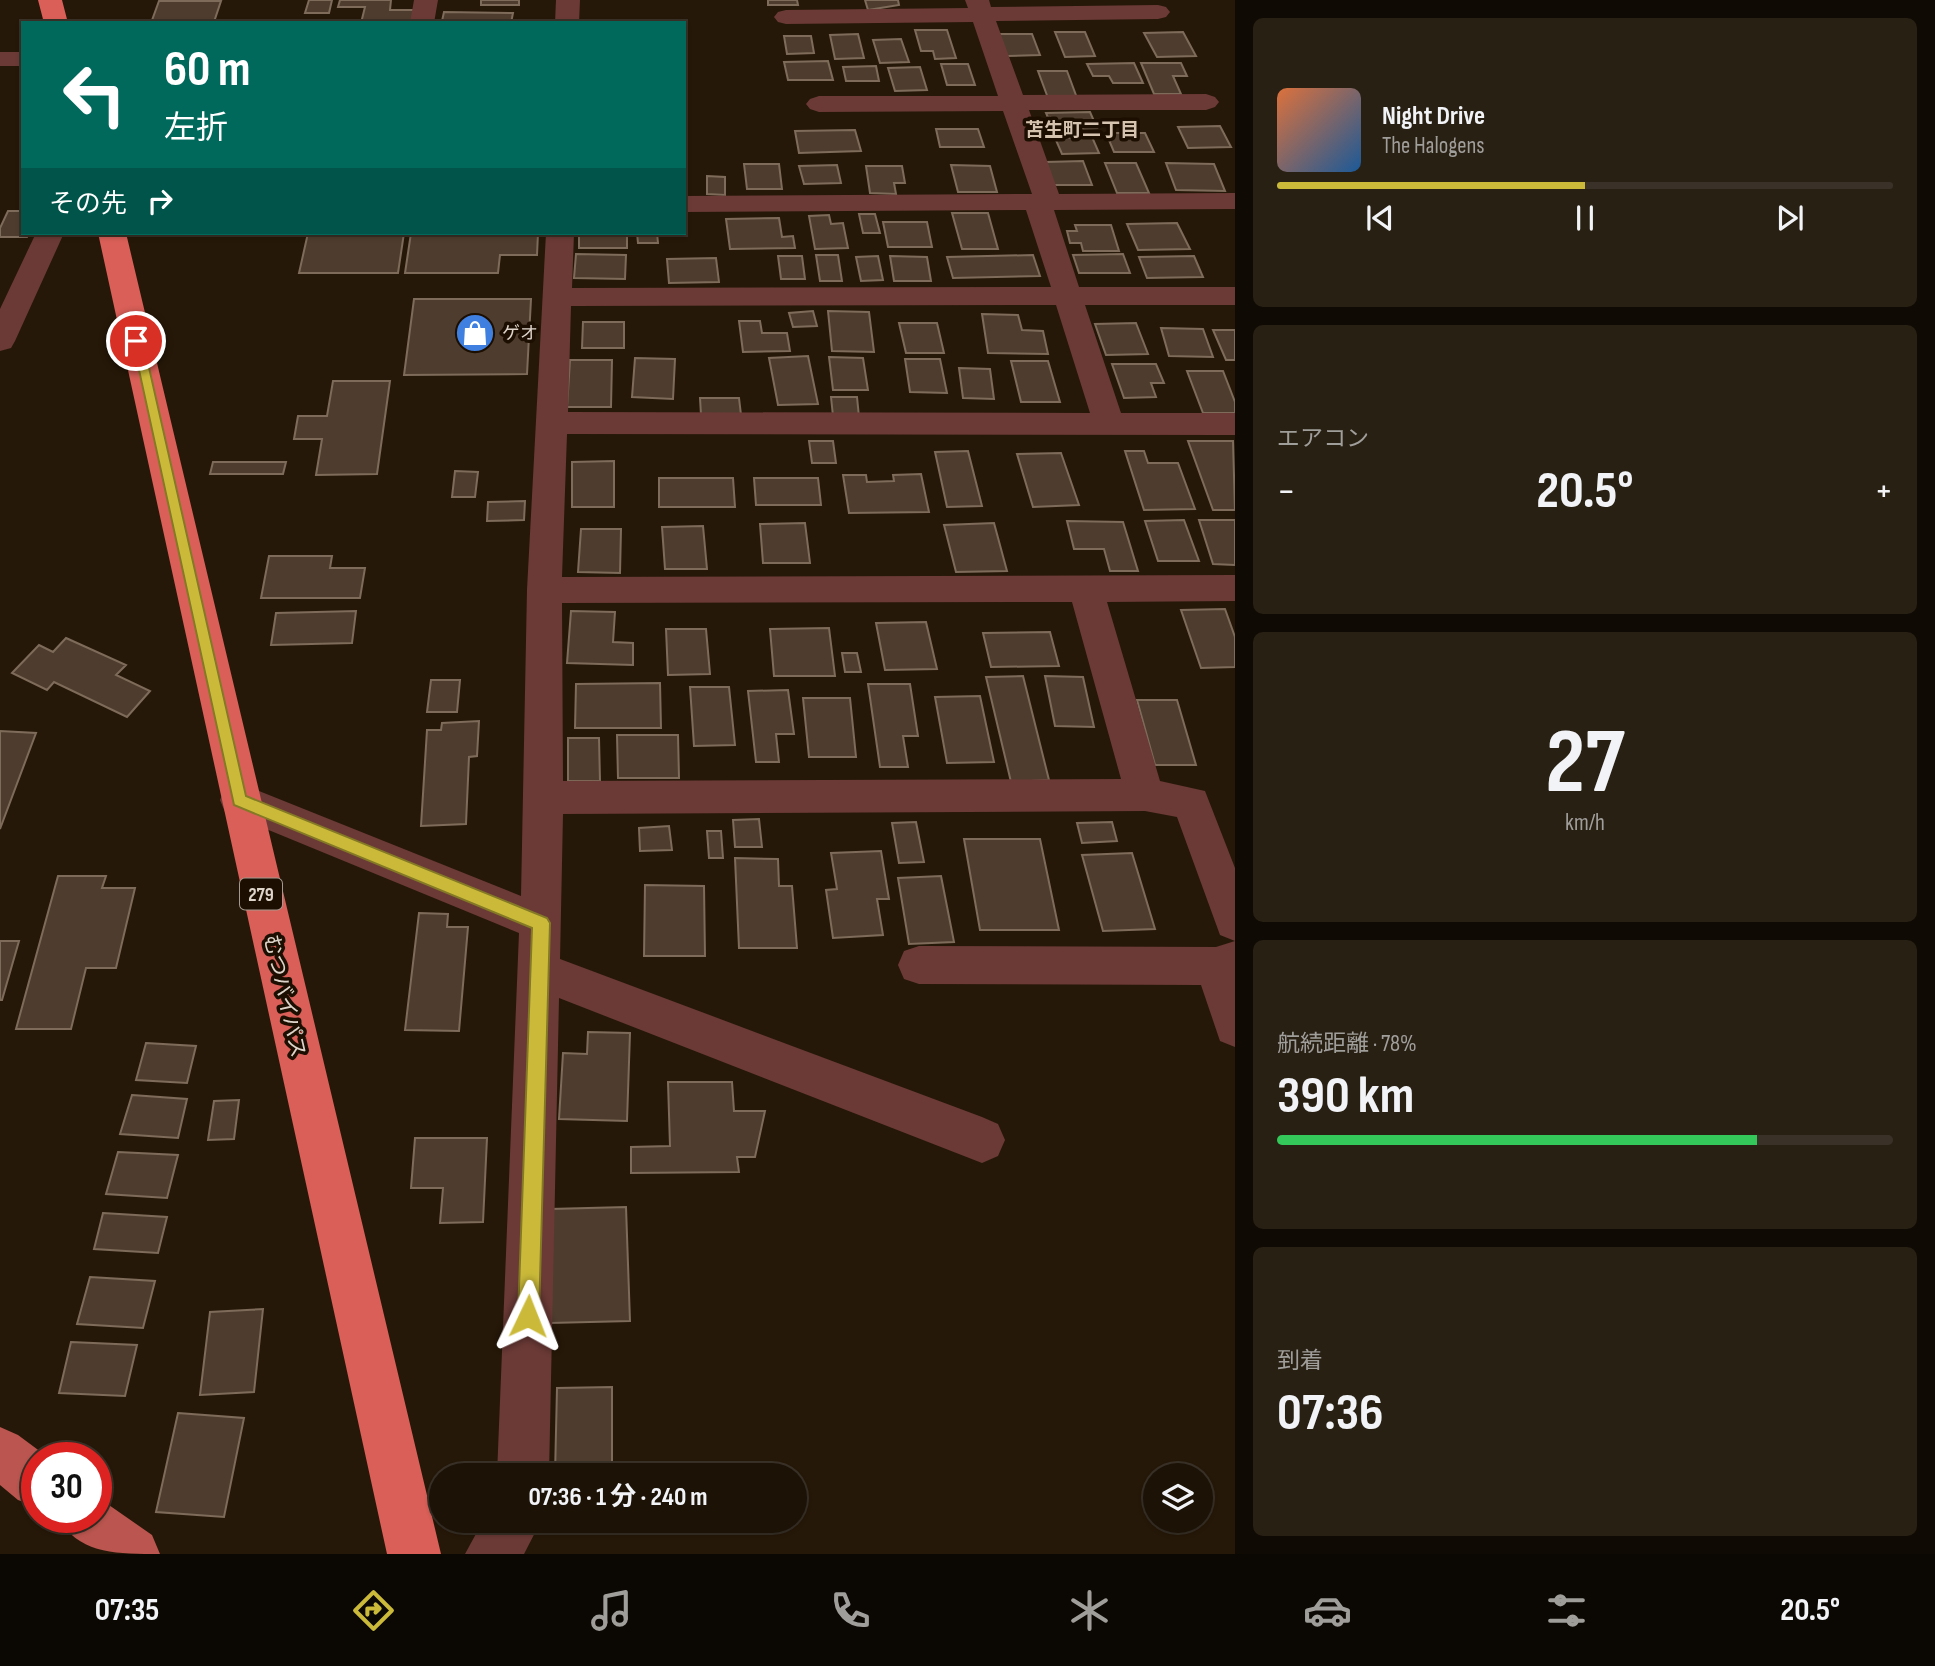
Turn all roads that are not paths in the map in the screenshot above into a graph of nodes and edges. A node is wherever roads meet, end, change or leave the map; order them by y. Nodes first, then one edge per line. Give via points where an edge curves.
1 (50, 0) edge
2 (426, 0) edge
3 (568, 0) edge
4 (979, 7) edge
5 (1158, 12) dead end
6 (786, 17) dead end
7 (55, 21) edge
8 (422, 21) edge
9 (567, 21) edge
10 (0, 59) edge
11 (21, 59) edge
12 (1206, 102) dead end
13 (819, 104) dead end
14 (1014, 104) junction
15 (1043, 201) junction
16 (1235, 201) edge
17 (686, 204) edge
18 (49, 235) edge
19 (112, 235) edge
20 (560, 235) edge
21 (1235, 296) edge
22 (557, 297) junction
23 (1070, 297) junction
24 (0, 341) edge
25 (551, 423) junction
26 (1235, 424) edge
27 (1110, 426) junction
28 (1235, 588) edge
29 (1086, 589) junction
30 (544, 590) junction
31 (1145, 795) junction
32 (544, 798) junction
33 (239, 800) junction
34 (1235, 922) edge
35 (541, 923) junction
36 (1225, 963) edge
37 (919, 965) dead end
38 (540, 971) junction
39 (1235, 1026) edge
40 (982, 1140) dead end
41 (0, 1453) edge
42 (523, 1463) edge
43 (21, 1469) edge
44 (106, 1533) edge
45 (506, 1533) edge
46 (133, 1554) edge
47 (414, 1554) edge
48 (492, 1554) edge

1 - 7 highway
2 - 8 street
3 - 9 street
4 - 5 street
4 - 6 street
4 - 14 street
10 - 11 street
12 - 14 street
13 - 14 street
14 - 15 street
15 - 16 street
15 - 17 street
15 - 23 street
18 - 24 street
19 - 33 highway, むつバイパス / 279
20 - 22 street
21 - 23 street
22 - 23 street
22 - 25 street
23 - 27 street
25 - 27 street
25 - 30 street
26 - 27 street
28 - 29 street
29 - 30 street
29 - 31 street
30 - 32 street
31 - 32 street
31 - 34 street via 1191,803
32 - 35 street
33 - 35 street
33 - 47 highway, むつバイパス / 279
35 - 38 street
36 - 37 street
36 - 39 street
38 - 40 street
38 - 42 street
41 - 43 main road
44 - 46 main road
45 - 48 street

